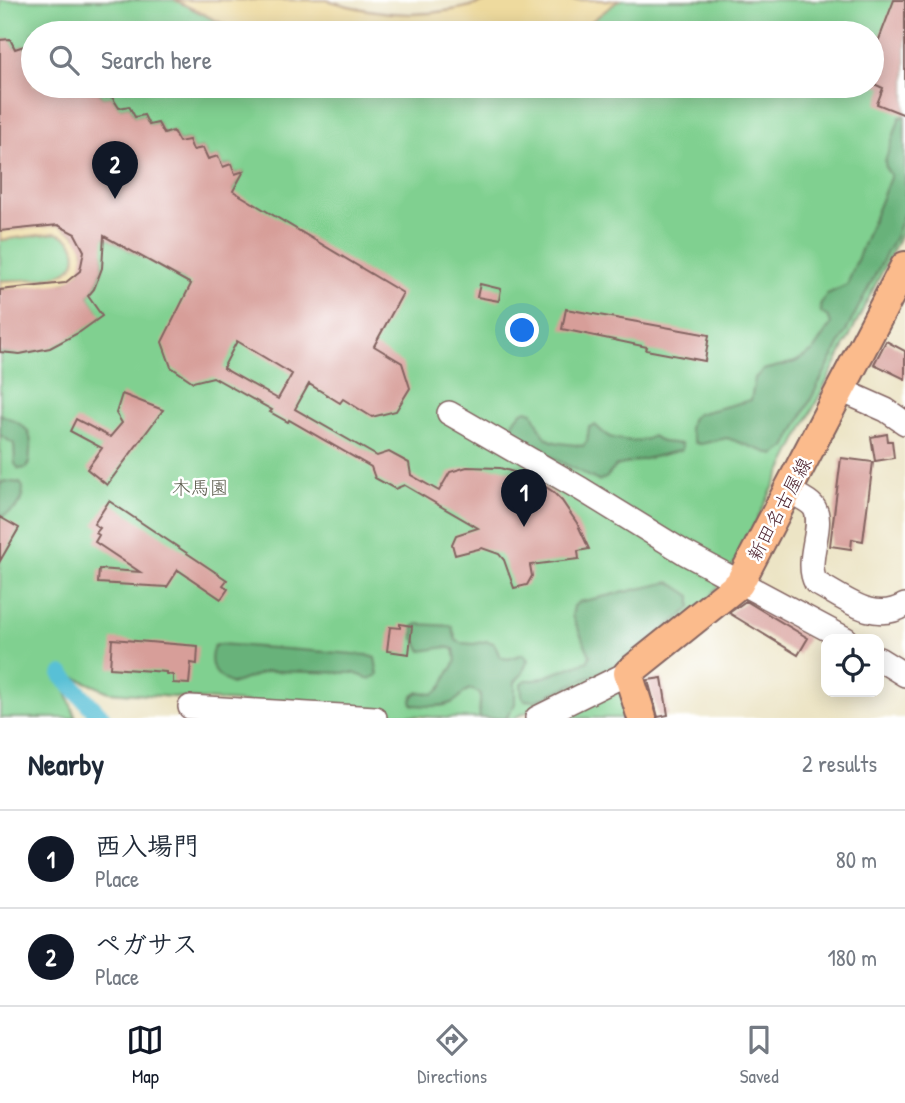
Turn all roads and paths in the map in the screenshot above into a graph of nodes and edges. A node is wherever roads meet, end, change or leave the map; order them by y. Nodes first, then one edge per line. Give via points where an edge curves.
1 (905, 266) edge
2 (841, 390) junction
3 (449, 413) dead end
4 (905, 423) edge
5 (789, 491) junction
6 (740, 584) junction
7 (905, 605) edge
8 (836, 634) edge
9 (884, 662) edge
10 (628, 673) junction
11 (905, 675) edge
12 (199, 718) edge
13 (375, 718) edge
14 (537, 718) edge
15 (642, 718) edge

1 - 2 main road, 新田名古屋線
2 - 4 street
2 - 5 main road, 新田名古屋線
3 - 6 street
5 - 6 main road, 新田名古屋線
5 - 7 street via 813,506 816,515 811,567 816,583 873,612 890,612
6 - 8 street
6 - 10 main road, 新田名古屋線
9 - 11 street
10 - 14 street
10 - 15 main road
12 - 13 street via 190,707

